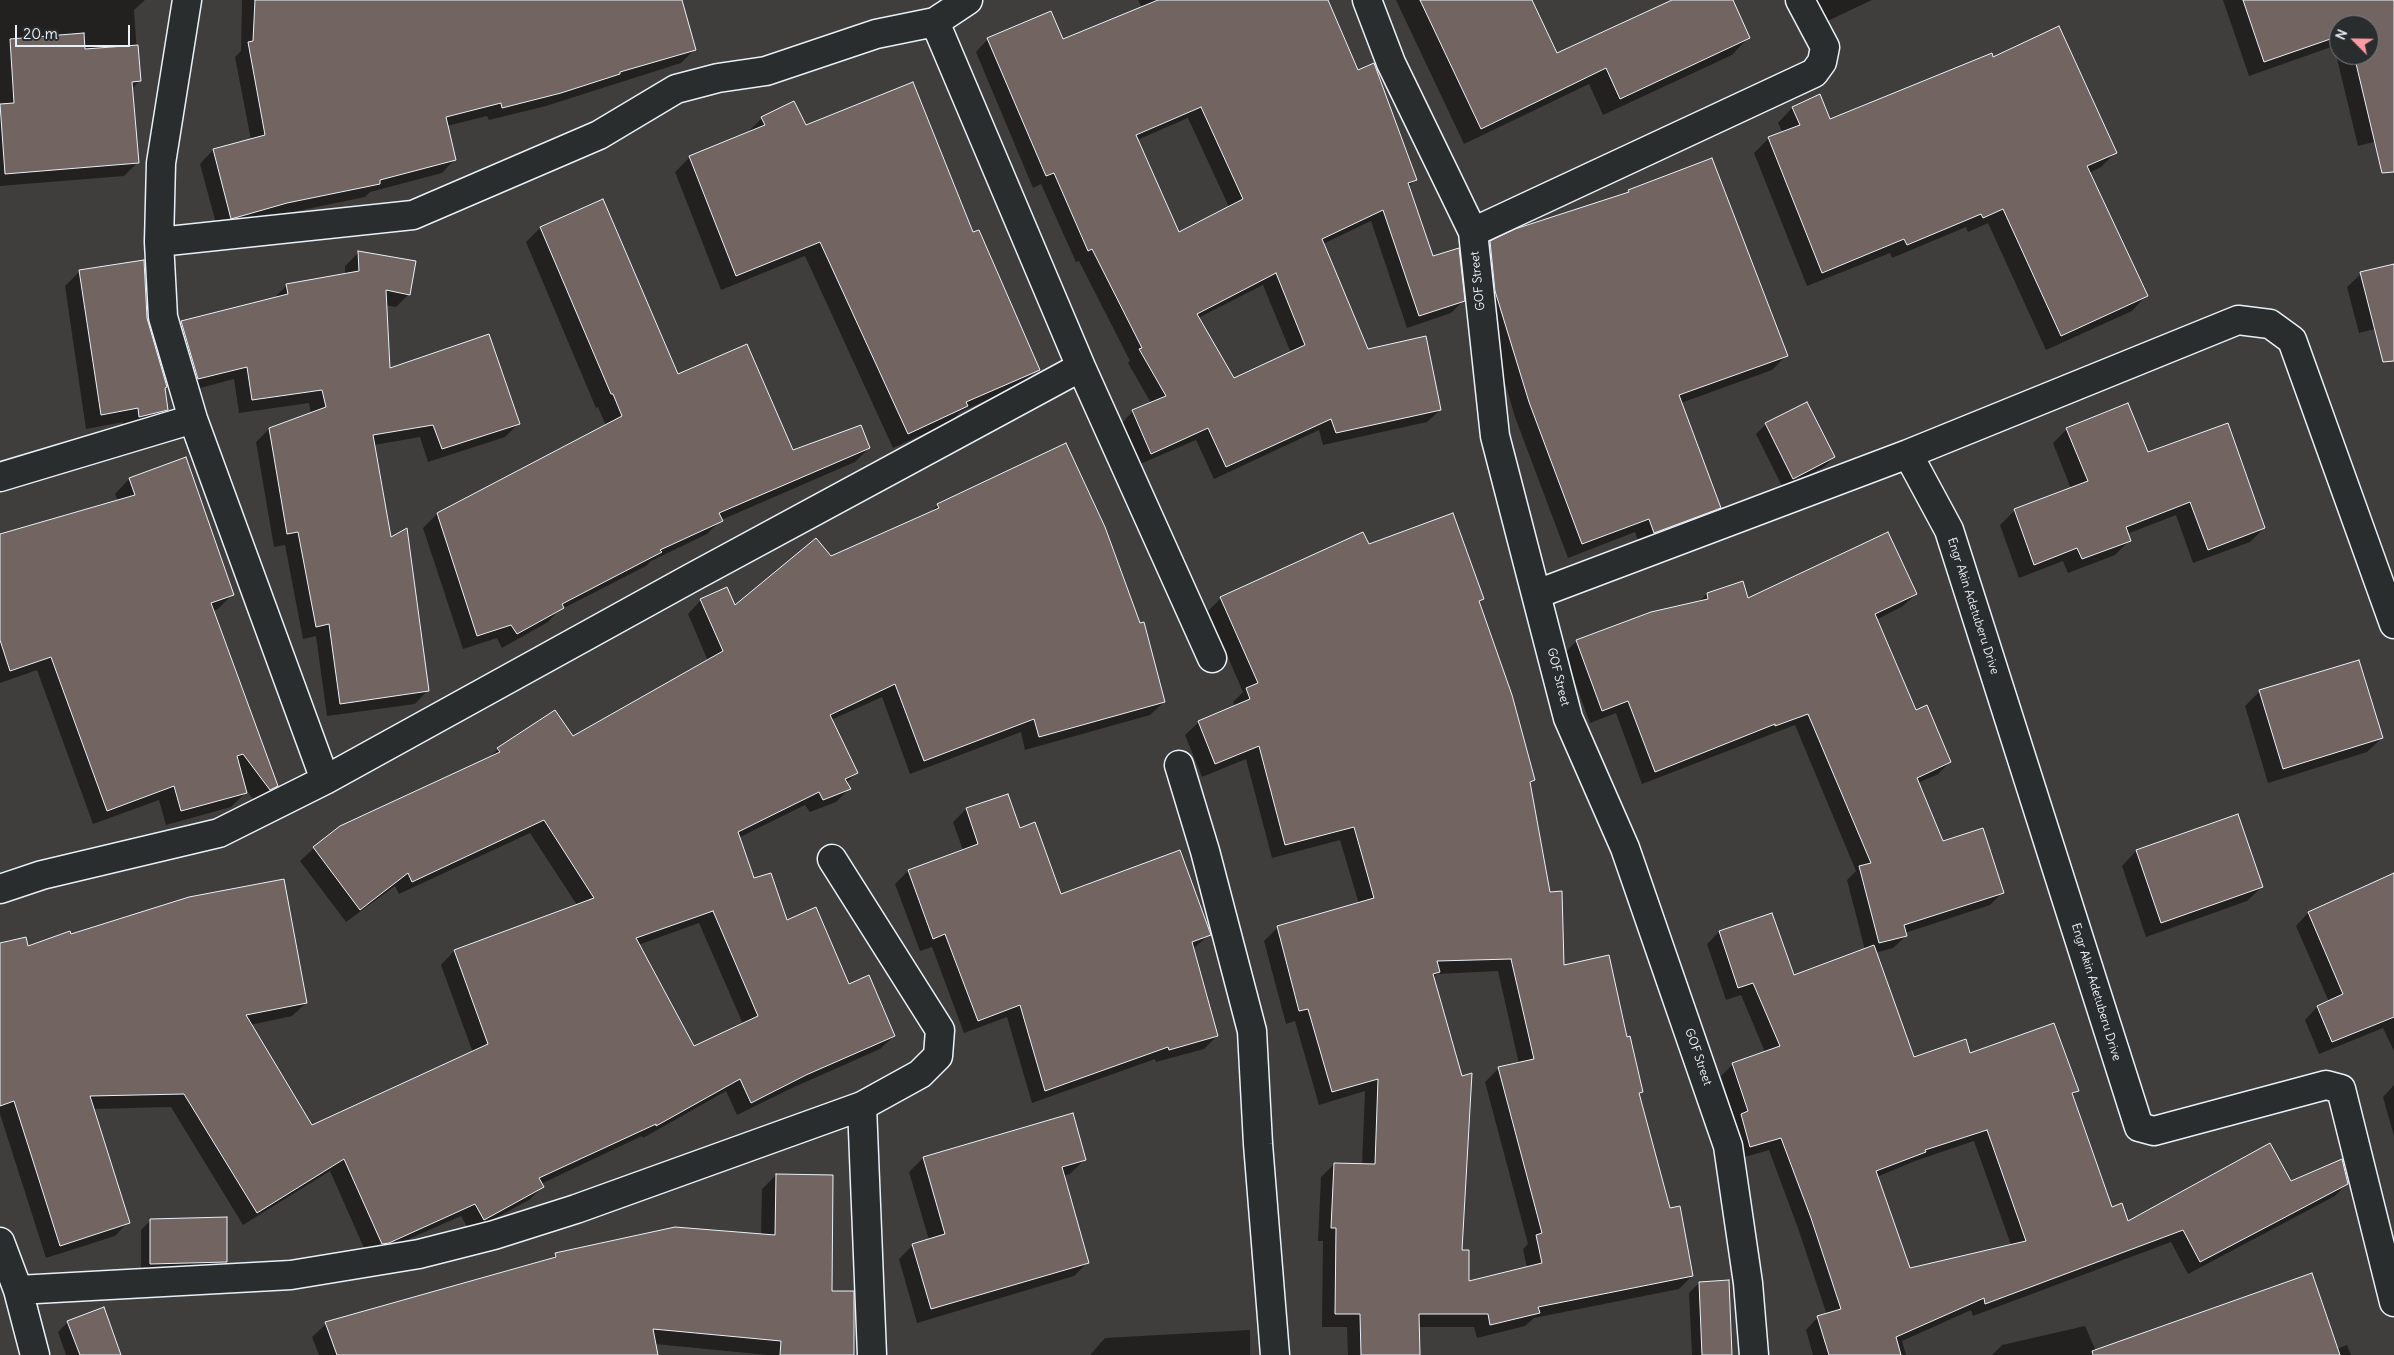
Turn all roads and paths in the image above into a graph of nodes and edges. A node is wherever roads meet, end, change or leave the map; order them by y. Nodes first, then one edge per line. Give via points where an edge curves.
1 (186, 0) edge
2 (968, 0) edge
3 (1367, 0) edge
4 (1800, 0) edge
5 (935, 22) junction
6 (1473, 232) junction
7 (159, 242) junction
8 (1081, 367) junction
9 (193, 419) junction
10 (1908, 454) junction
11 (0, 477) edge
12 (1537, 594) junction
13 (2394, 624) edge
14 (1212, 658) dead end
15 (1179, 765) dead end
16 (325, 780) junction
17 (832, 859) dead end
18 (0, 889) edge
19 (862, 1106) junction
20 (0, 1242) edge
21 (18, 1290) junction
22 (2394, 1302) edge
23 (36, 1355) edge
24 (872, 1355) edge
25 (1275, 1355) edge
26 (1754, 1355) edge

1 - 7 street via 161,164
2 - 5 street
3 - 6 street, GOF Street via 1391,63
4 - 6 street via 1825,46 1822,62 1814,73
5 - 7 street via 876,34 766,72 718,78 676,90 598,135 413,215
5 - 8 street
6 - 12 street, GOF Street via 1495,436
7 - 9 street via 163,318
8 - 14 street
8 - 16 street
9 - 11 street
9 - 16 street
10 - 12 street
10 - 13 street via 2238,320 2270,324 2292,340
10 - 22 street, Engr Akin Adetuberu Drive via 1949,530 2138,1127 2154,1131 2326,1085 2341,1089
12 - 26 street, GOF Street via 1568,718 1625,848 1728,1146 1748,1283
15 - 25 street via 1206,851 1252,1031
16 - 18 street via 219,833 42,874
17 - 19 street via 940,1030 938,1056 920,1074
19 - 21 street via 576,1209 419,1254 291,1275
19 - 24 street
20 - 21 street
21 - 23 street

